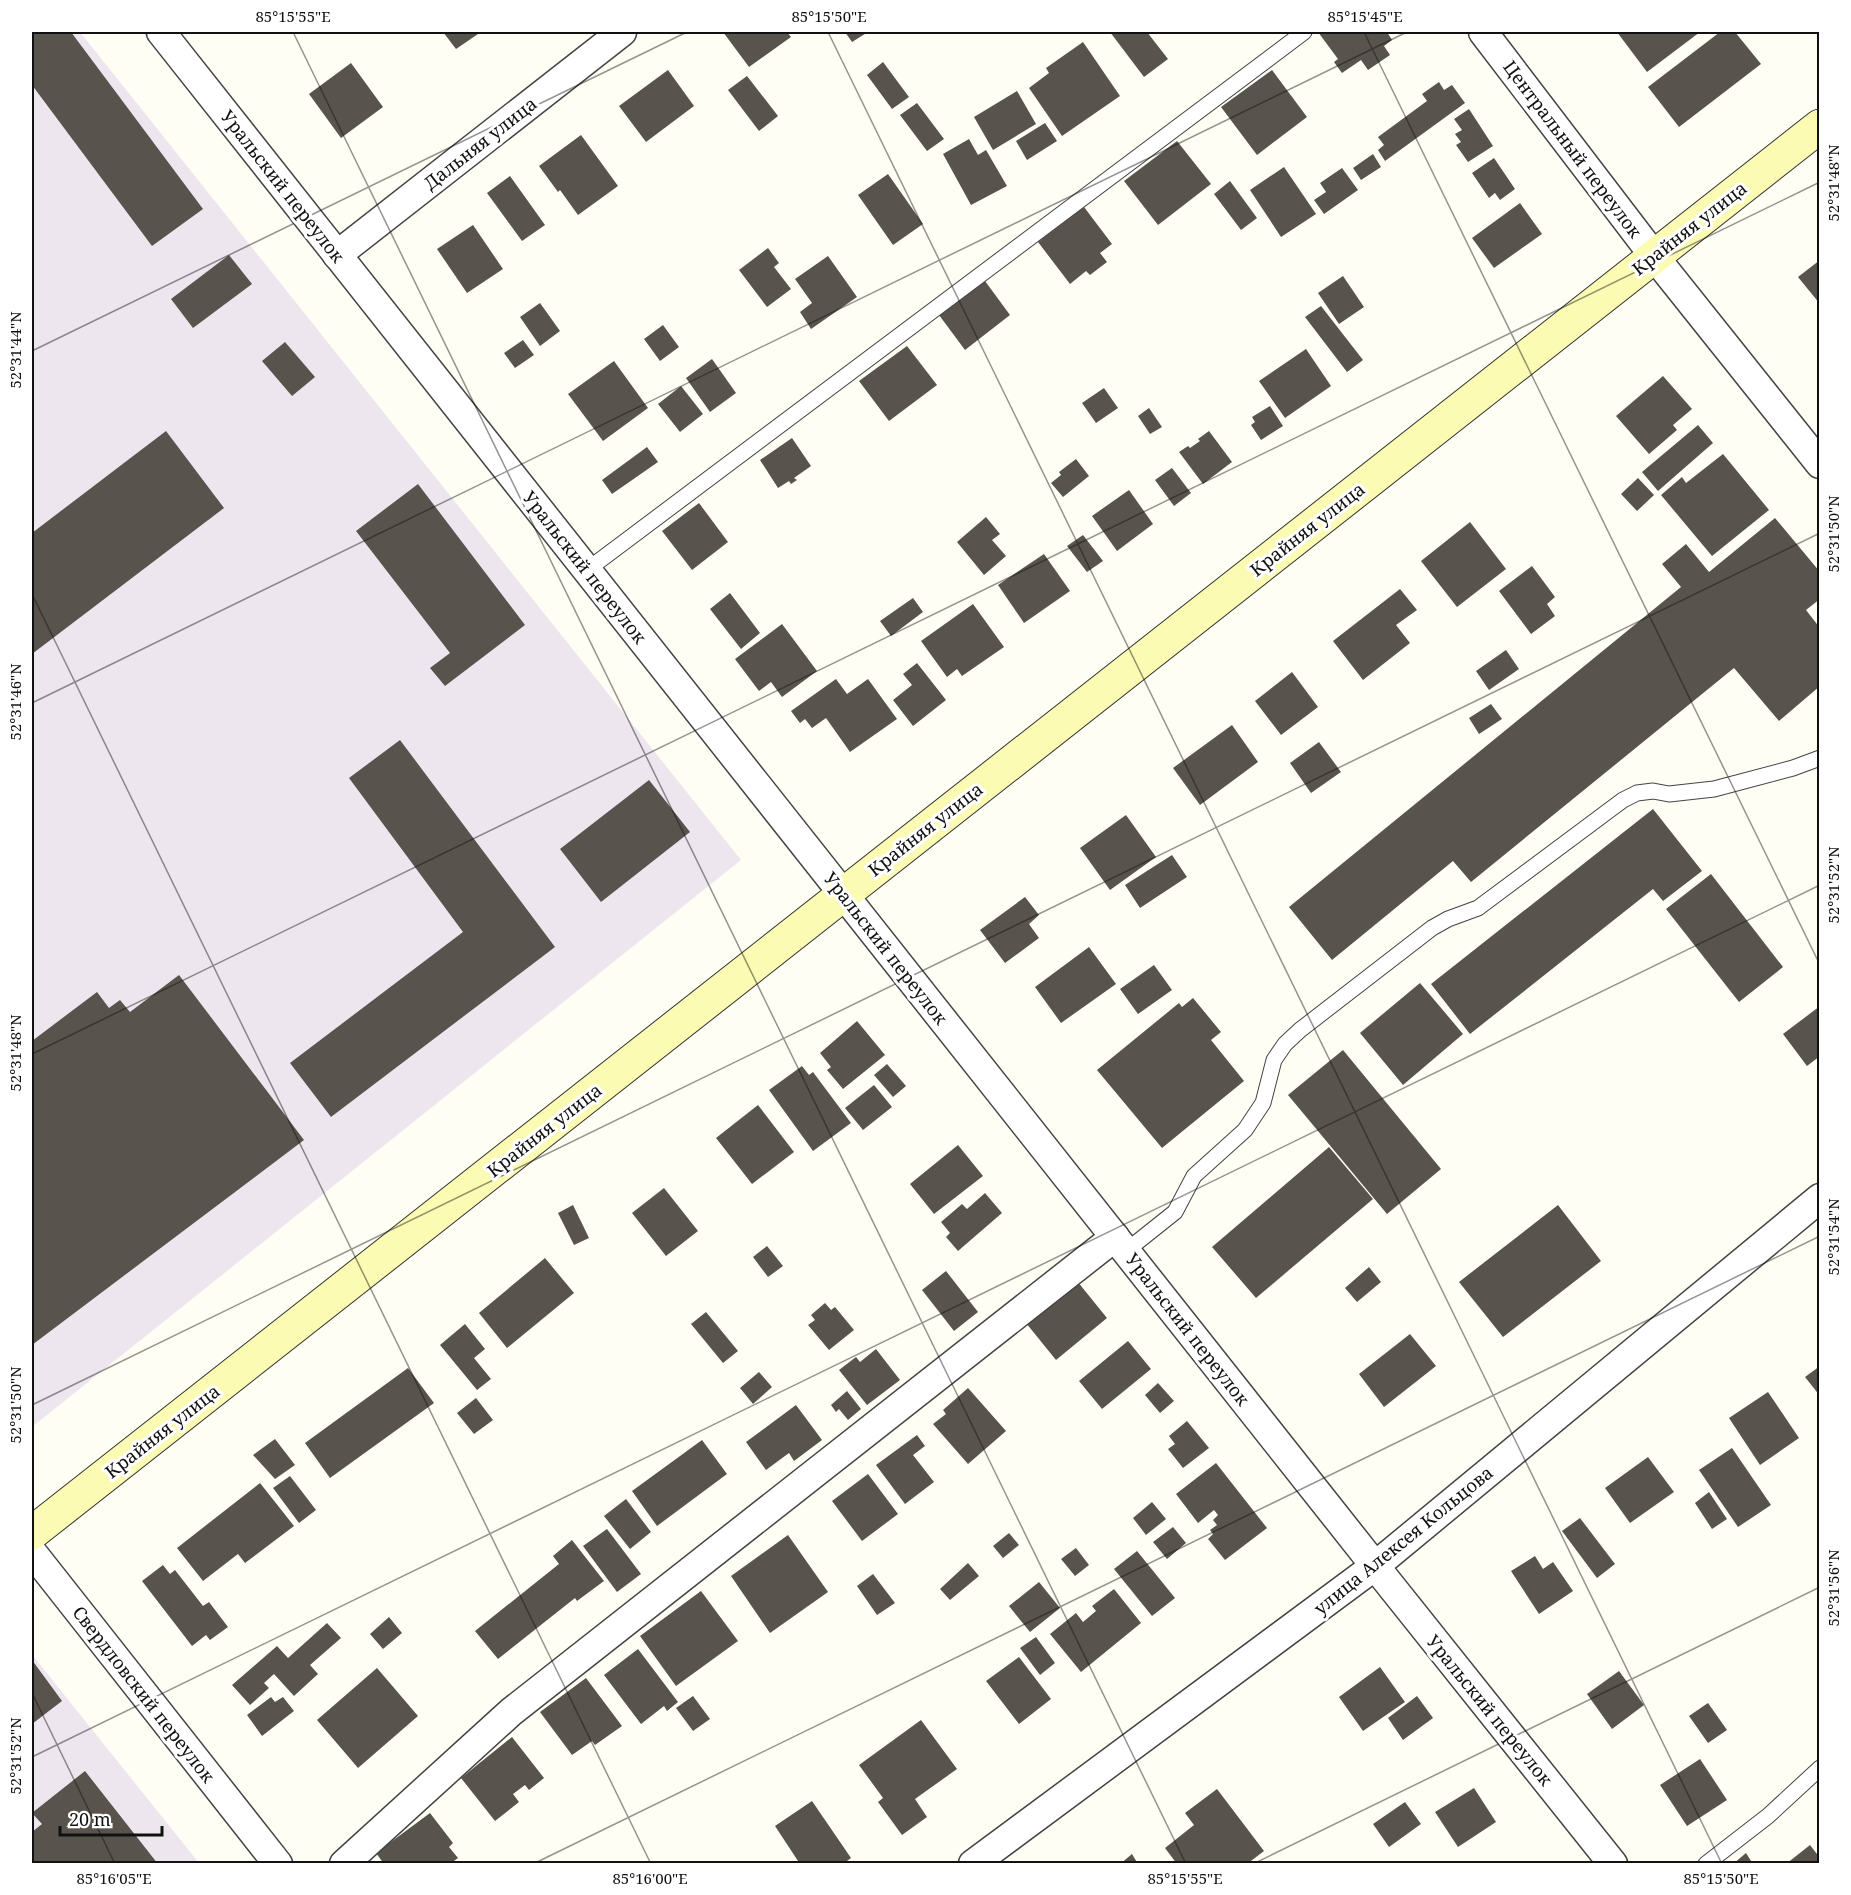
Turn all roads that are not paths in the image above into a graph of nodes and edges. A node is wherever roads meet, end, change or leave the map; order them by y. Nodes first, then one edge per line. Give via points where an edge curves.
1 (161, 32) edge
2 (622, 32) edge
3 (1304, 32) edge
4 (1483, 32) edge
5 (1820, 126) edge
6 (337, 255) junction
7 (1654, 256) junction
8 (1820, 464) edge
9 (587, 570) junction
10 (1820, 758) edge
11 (844, 894) junction
12 (1820, 1198) edge
13 (1121, 1244) junction
14 (32, 1533) edge
15 (32, 1552) edge
16 (1375, 1566) junction
17 (1820, 1768) edge
18 (278, 1863) edge
19 (344, 1863) edge
20 (973, 1863) edge
21 (1613, 1863) edge
22 (1706, 1863) edge

1 - 6 street, Уральский переулок
2 - 6 street, Дальняя улица
3 - 9 lane
4 - 7 street, Центральный переулок
5 - 7 main road, Крайняя улица
6 - 9 street, Уральский переулок
7 - 8 street, Центральный переулок
7 - 11 main road, Крайняя улица
9 - 11 street, Уральский переулок
10 - 13 lane via 1714,789 1669,794 1653,791 1630,796 1478,908 1432,928 1285,1044 1274,1060 1263,1103 1245,1130 1194,1176 1175,1212
11 - 13 street, Уральский переулок
11 - 14 main road, Крайняя улица
12 - 16 street, улица Алексея Кольцова
13 - 16 street, Уральский переулок
13 - 19 street via 511,1712
15 - 18 street, Свердловский переулок
16 - 20 street, улица Алексея Кольцова
16 - 21 street, Уральский переулок
17 - 22 lane via 1768,1816

